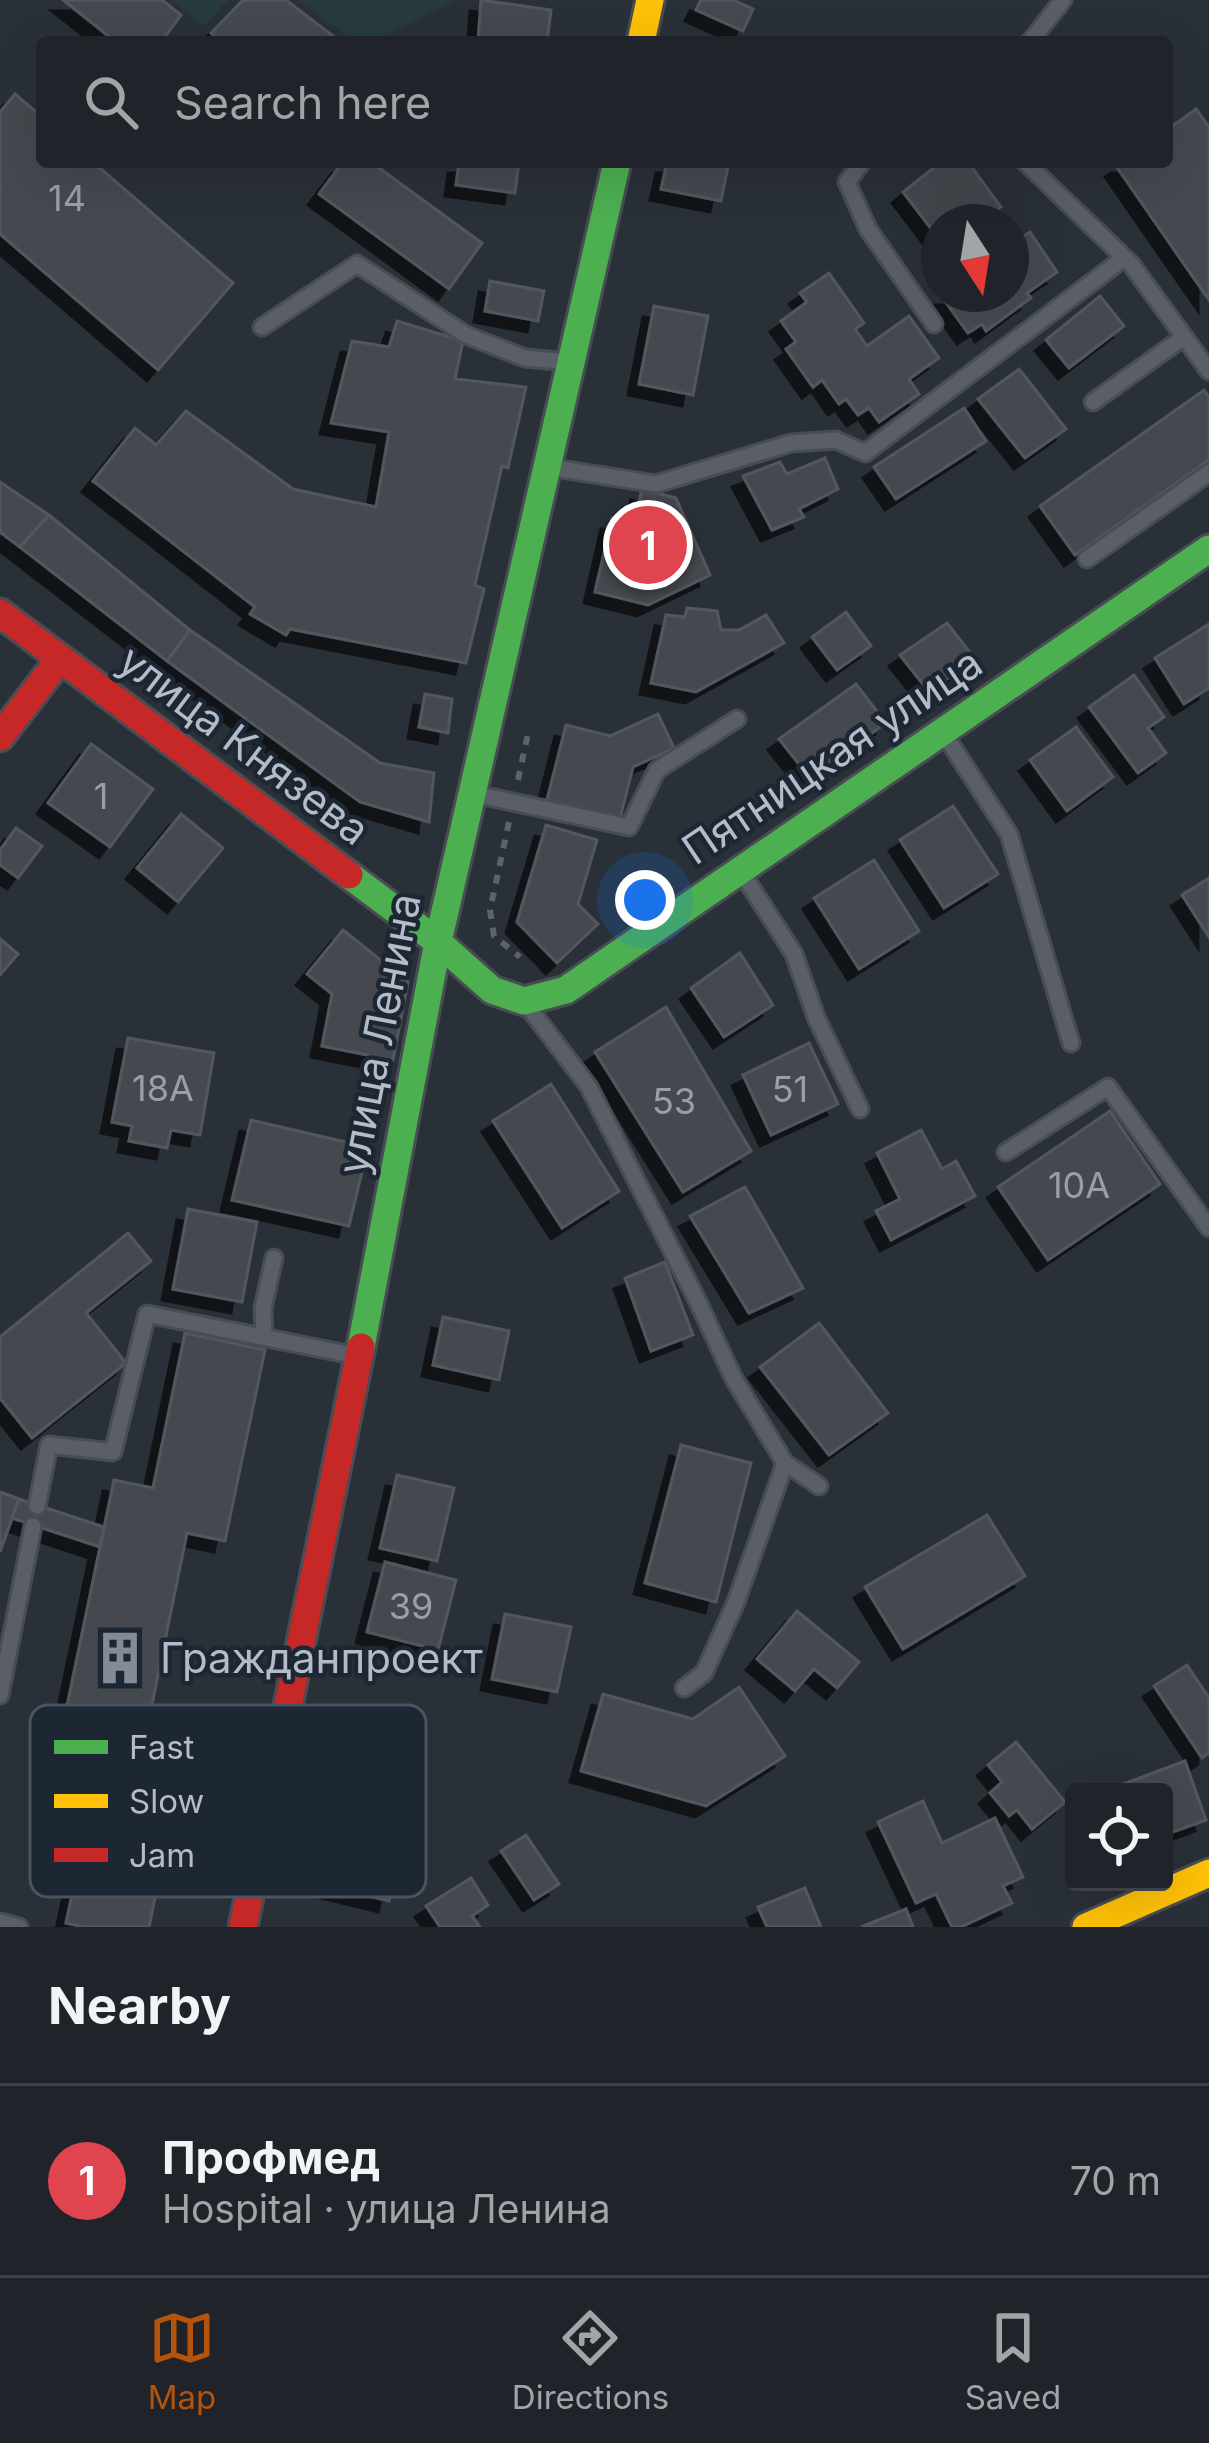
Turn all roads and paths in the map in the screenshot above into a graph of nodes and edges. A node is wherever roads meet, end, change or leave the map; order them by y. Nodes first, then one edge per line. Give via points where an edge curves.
1 (650, 0) edge
2 (1063, 0) edge
3 (642, 36) edge
4 (1035, 36) edge
5 (616, 168) edge
6 (858, 168) edge
7 (1031, 168) edge
8 (1124, 258) junction
9 (934, 324) dead end
10 (262, 326) dead end
11 (1184, 337) junction
12 (571, 363) junction
13 (1209, 370) edge
14 (1093, 403) dead end
15 (547, 467) junction
16 (1209, 473) edge
17 (1209, 549) edge
18 (1087, 559) dead end
19 (0, 613) edge
20 (60, 659) junction
21 (532, 714) dead end
22 (737, 719) dead end
23 (942, 732) junction
24 (0, 737) edge
25 (472, 793) junction
26 (513, 802) junction
27 (740, 870) junction
28 (438, 942) junction
29 (527, 961) dead end
30 (524, 1001) junction
31 (1071, 1043) dead end
32 (860, 1109) dead end
33 (1006, 1151) dead end
34 (1209, 1228) edge
35 (274, 1258) dead end
36 (264, 1336) junction
37 (360, 1356) junction
38 (785, 1463) junction
39 (819, 1486) dead end
40 (37, 1506) dead end
41 (33, 1526) dead end
42 (4, 1652) edge
43 (684, 1688) dead end
44 (0, 1695) edge
45 (288, 1705) edge
46 (1209, 1873) edge
47 (249, 1897) edge
48 (0, 1922) edge
49 (19, 1927) edge
50 (243, 1927) edge
51 (1086, 1927) edge

1 - 3 main road
2 - 4 lane
5 - 12 main road, улица Ленина
6 - 9 lane via 847,182 868,229
7 - 8 lane
8 - 11 lane
8 - 15 lane via 865,453 836,440 791,443 656,484
10 - 12 lane via 357,264 466,335 525,358
11 - 13 lane
11 - 14 lane
12 - 15 main road, улица Ленина
15 - 25 main road, улица Ленина
16 - 18 lane
17 - 23 main road, Пятницкая улица
19 - 20 main road, улица Князева
20 - 24 main road
20 - 28 main road, улица Князева
21 - 26 path
22 - 26 lane via 657,770 629,827
23 - 27 main road, Пятницкая улица
23 - 31 lane via 1009,834
25 - 26 lane
25 - 28 main road, улица Ленина
26 - 29 path via 490,910 494,936
27 - 30 main road, Пятницкая улица via 566,990
27 - 32 lane via 794,954
28 - 30 main road via 492,990
28 - 37 main road, улица Ленина
30 - 38 lane via 590,1087 734,1379
33 - 34 lane via 1108,1087
35 - 36 lane
36 - 37 lane
36 - 40 lane via 147,1314 113,1452 49,1445
37 - 45 main road, улица Ленина
38 - 39 lane
38 - 43 lane via 736,1602 704,1673
41 - 42 lane
42 - 44 lane
46 - 51 main road
47 - 50 main road, улица Ленина
48 - 49 lane

